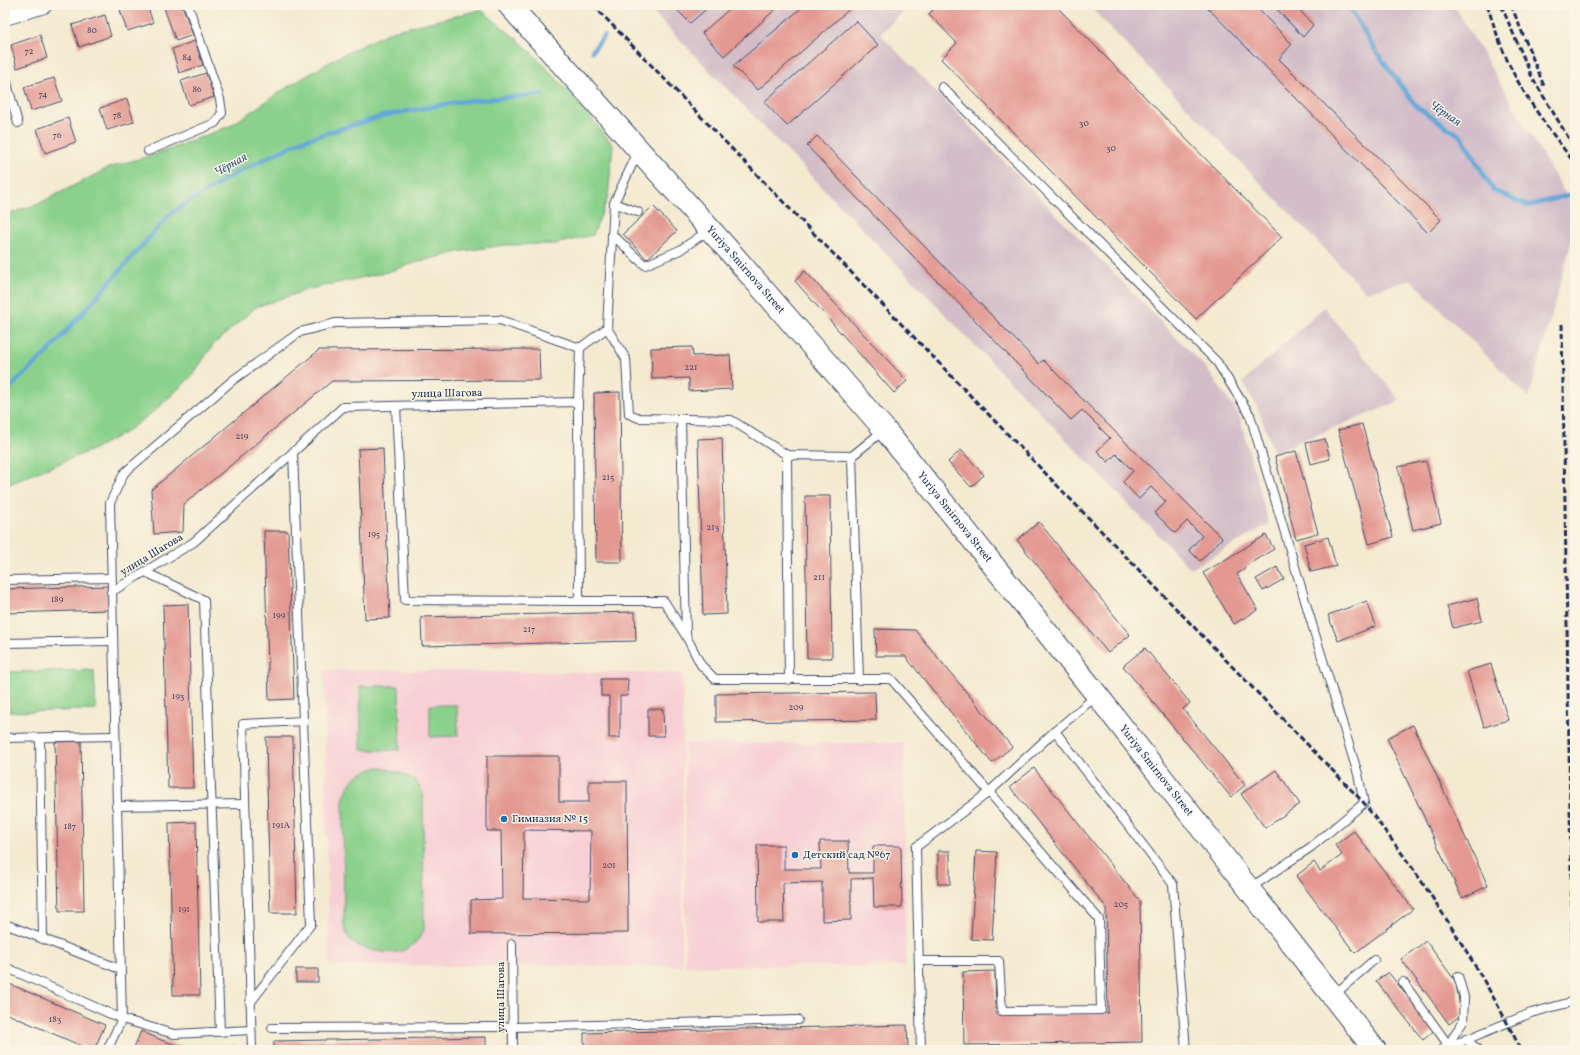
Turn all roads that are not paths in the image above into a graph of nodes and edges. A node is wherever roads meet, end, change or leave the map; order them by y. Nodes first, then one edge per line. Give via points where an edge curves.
1 (44, 5) edge
2 (188, 5) edge
3 (509, 5) edge
4 (5, 17) edge
5 (5, 76) edge
6 (942, 87) dead end
7 (18, 123) dead end
8 (639, 150) junction
9 (148, 151) dead end
10 (614, 203) junction
11 (638, 212) dead end
12 (710, 229) junction
13 (612, 235) junction
14 (607, 328) junction
15 (580, 348) junction
16 (578, 402) junction
17 (396, 406) junction
18 (681, 419) junction
19 (885, 430) junction
20 (293, 452) junction
21 (787, 454) junction
22 (852, 456) junction
23 (145, 572) junction
24 (111, 578) junction
25 (5, 580) edge
26 (111, 592) junction
27 (579, 601) junction
28 (686, 636) junction
29 (112, 641) junction
30 (5, 643) edge
31 (789, 680) junction
32 (859, 680) junction
33 (1097, 695) junction
34 (303, 721) junction
35 (1055, 731) junction
36 (115, 736) junction
37 (5, 738) edge
38 (40, 738) junction
39 (989, 792) junction
40 (245, 804) junction
41 (212, 805) junction
42 (116, 806) junction
43 (1249, 889) junction
44 (5, 924) edge
45 (43, 939) junction
46 (512, 944) dead end
47 (1374, 960) dead end
48 (919, 961) junction
49 (5, 967) edge
50 (120, 969) junction
51 (1458, 976) dead end
52 (1403, 982) dead end
53 (1333, 996) junction
54 (1575, 1001) edge
55 (250, 1003) junction
56 (122, 1019) junction
57 (798, 1020) dead end
58 (512, 1027) junction
59 (272, 1028) dead end
60 (251, 1030) junction
61 (220, 1032) junction
62 (1466, 1039) junction
63 (1445, 1048) edge
64 (107, 1050) edge
65 (252, 1050) edge
66 (512, 1050) edge
67 (921, 1050) edge
68 (1186, 1050) edge
69 (1375, 1050) edge
70 (1478, 1050) edge

1 - 4 street
2 - 9 lane via 220,99 222,113 215,123
3 - 8 main road, Yuriya Smirnova Street
5 - 7 lane
6 - 43 lane via 1217,362 1250,415 1358,774 1364,803 1311,847
8 - 10 lane
8 - 12 main road, Yuriya Smirnova Street
10 - 11 lane
10 - 13 lane
12 - 13 lane via 680,250 645,265
12 - 19 main road, Yuriya Smirnova Street
13 - 14 lane
14 - 15 lane
14 - 18 lane via 626,359 629,414 639,418
15 - 16 lane
15 - 24 lane via 500,320 336,323 300,332 233,380 124,473 110,503
16 - 17 lane, улица Шагова
16 - 27 lane
17 - 20 lane, улица Шагова via 343,407
17 - 27 lane via 405,600
18 - 21 lane via 731,420
18 - 28 lane
19 - 22 lane
19 - 33 main road, Yuriya Smirnova Street
20 - 23 lane, улица Шагова via 194,542
20 - 34 lane
21 - 22 lane
21 - 31 lane
22 - 32 lane
23 - 26 lane, улица Шагова
23 - 41 lane via 204,600
24 - 25 lane
24 - 26 lane
26 - 29 lane
27 - 28 lane via 664,601
28 - 31 lane via 700,665 715,680
29 - 30 lane
29 - 36 lane
31 - 32 lane
32 - 39 lane via 891,680
33 - 35 lane
33 - 43 main road, Yuriya Smirnova Street
34 - 40 lane via 243,724
34 - 55 lane via 311,924
35 - 39 lane
35 - 68 lane via 1173,884
36 - 38 lane
36 - 42 lane
37 - 38 lane
38 - 45 lane
39 - 48 lane via 916,847
39 - 48 lane via 1099,919 1101,1010 1002,1011 1000,961
40 - 41 lane
40 - 55 lane
41 - 42 lane
41 - 61 lane
42 - 50 lane
43 - 53 main road, Yuriya Smirnova Street
44 - 45 lane
45 - 50 lane
46 - 58 lane, улица Шагова
47 - 53 lane
48 - 67 lane
49 - 56 lane
50 - 56 lane
51 - 63 lane via 1464,997 1463,1022
52 - 63 lane
53 - 69 main road, Yuriya Smirnova Street
54 - 62 lane via 1531,1013
55 - 60 lane
56 - 61 lane via 174,1034
56 - 64 lane
57 - 58 lane
58 - 59 lane
58 - 66 lane, улица Шагова
60 - 61 lane
60 - 65 lane
62 - 63 lane
62 - 70 lane

